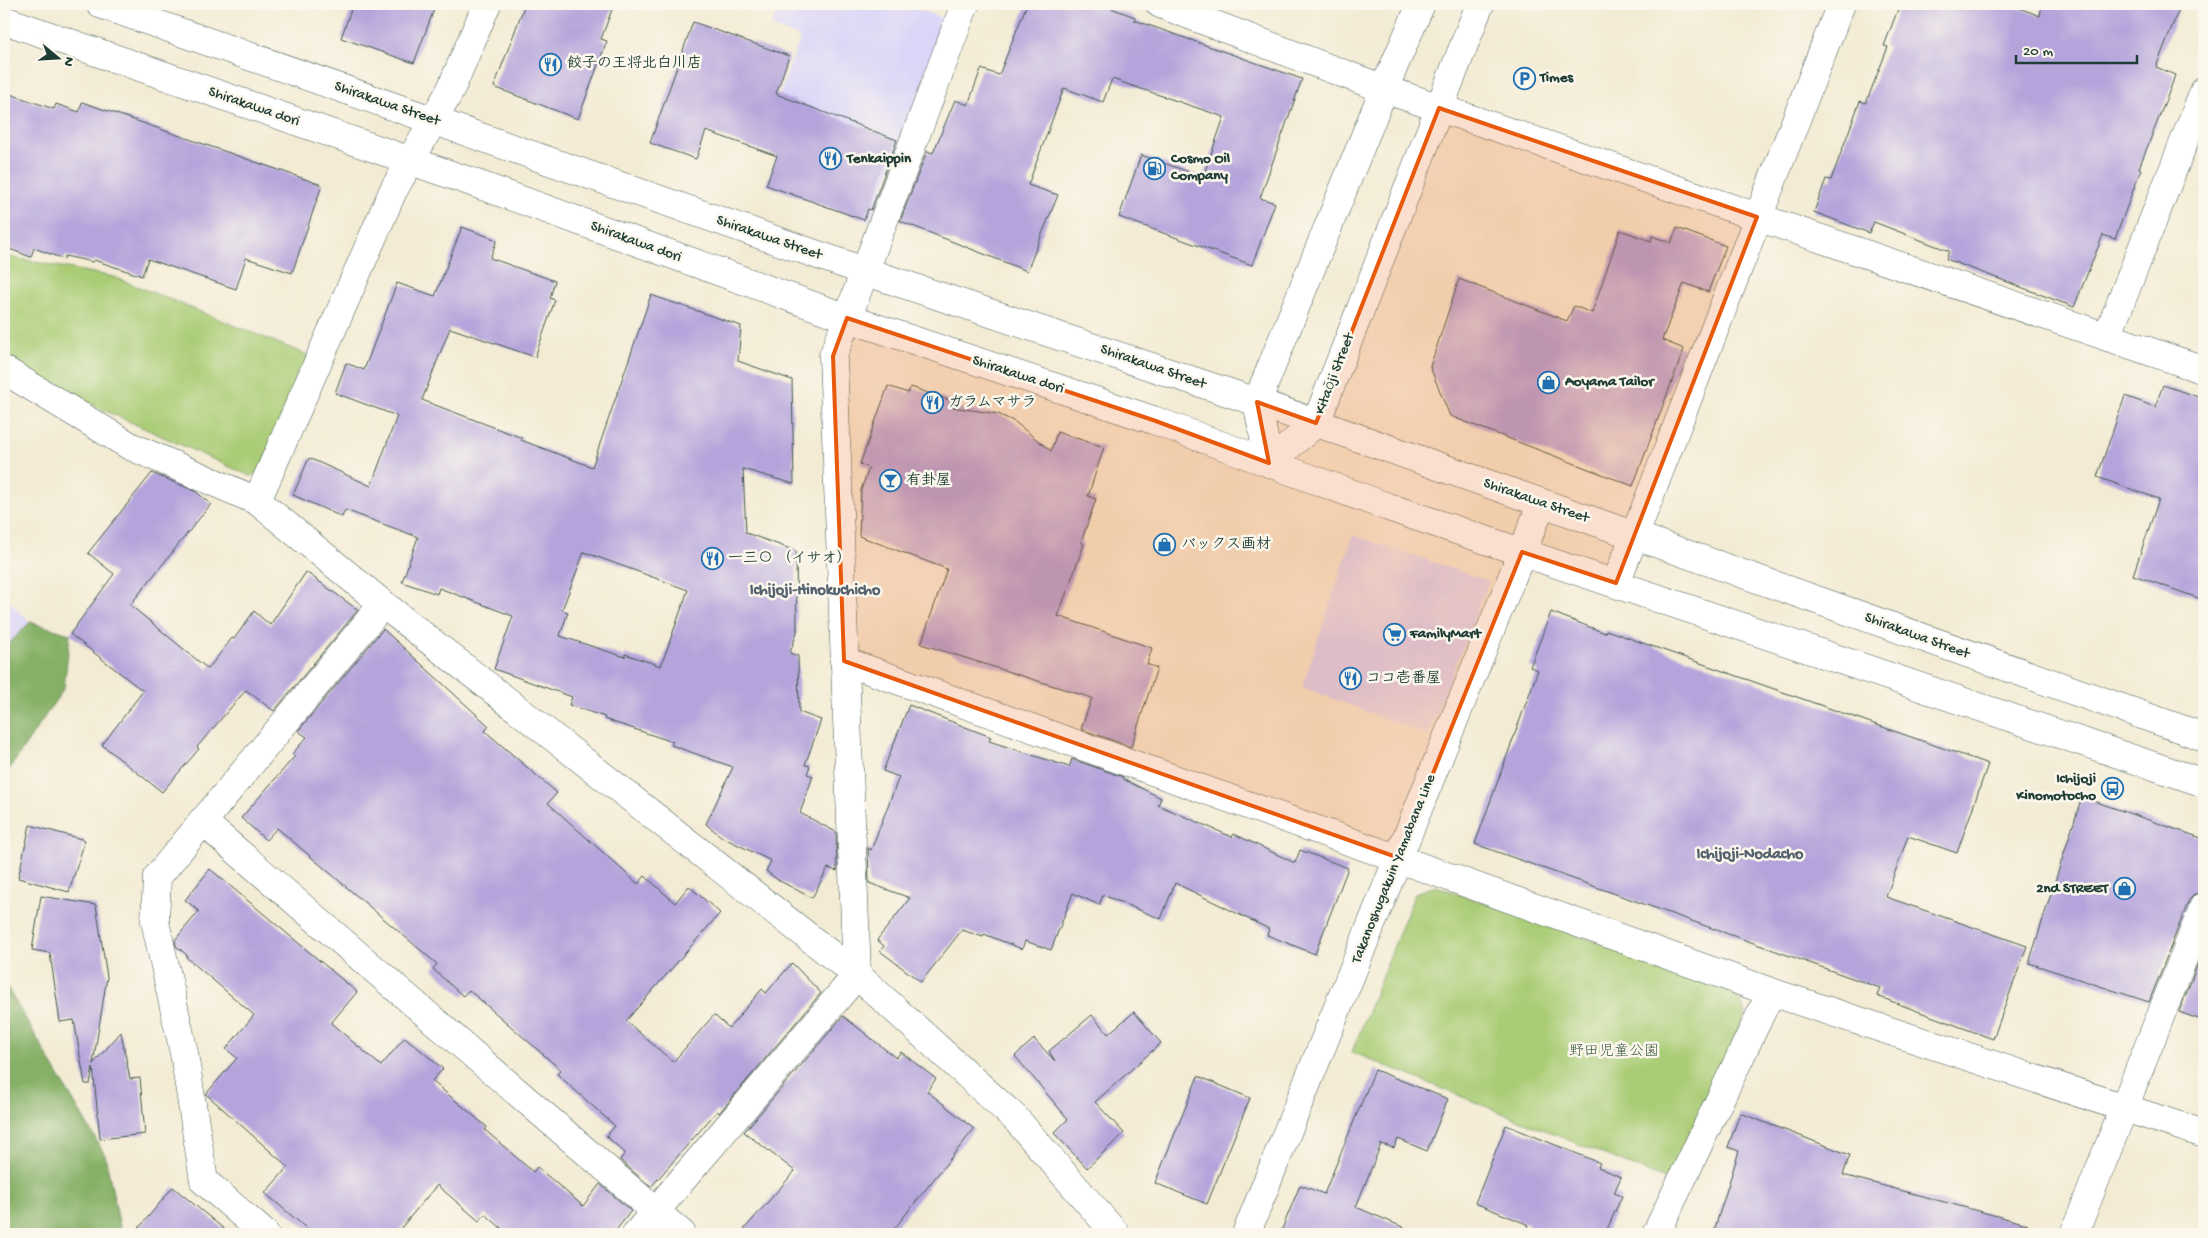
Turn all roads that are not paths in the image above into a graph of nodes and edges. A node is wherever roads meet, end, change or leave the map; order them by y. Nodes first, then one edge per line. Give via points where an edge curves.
1 (100, 4) edge
2 (487, 4) edge
3 (965, 4) edge
4 (1160, 4) edge
5 (1421, 4) edge
6 (1480, 4) edge
7 (1841, 4) edge
8 (4, 20) edge
9 (1384, 89) junction
10 (2204, 91) edge
11 (1439, 108) junction
12 (434, 121) junction
13 (410, 161) junction
14 (1757, 217) junction
15 (864, 271) junction
16 (847, 318) junction
17 (2108, 337) junction
18 (4, 370) edge
19 (2204, 370) edge
20 (1257, 402) junction
21 (1316, 423) junction
22 (1269, 463) junction
23 (257, 502) junction
24 (1542, 503) junction
25 (1634, 535) junction
26 (1522, 552) junction
27 (1616, 584) junction
28 (383, 604) junction
29 (844, 661) junction
30 (2204, 738) edge
31 (2204, 783) edge
32 (202, 822) junction
33 (1399, 858) junction
34 (2204, 906) edge
35 (857, 975) junction
36 (1771, 992) junction
37 (2124, 1106) junction
38 (2204, 1134) edge
39 (654, 1211) junction
40 (265, 1234) edge
41 (636, 1234) edge
42 (682, 1234) edge
43 (1116, 1234) edge
44 (1246, 1234) edge
45 (1656, 1234) edge
46 (2074, 1234) edge

1 - 12 street, Shirakawa Street
2 - 12 street via 450,92
3 - 15 street
4 - 9 street
5 - 9 street
6 - 11 street, Kitaōji Street
7 - 14 street
8 - 13 street, Shirakawa dori
9 - 11 street
9 - 20 street
10 - 17 street
11 - 14 street
11 - 21 street, Kitaōji Street
12 - 13 street
12 - 15 street, Shirakawa Street
13 - 16 street, Shirakawa dori
13 - 23 street via 393,191
14 - 17 street
14 - 25 street
15 - 16 street
15 - 20 street, Shirakawa Street
16 - 22 street, Shirakawa dori via 1154,420
16 - 29 street via 832,356
17 - 19 street
18 - 23 street via 130,446
20 - 21 street, Shirakawa Street
20 - 22 street
21 - 22 street, Kitaōji Street
21 - 24 street, Shirakawa Street
22 - 26 street
23 - 28 street
24 - 25 street, Shirakawa Street
24 - 26 street, Takanoshugakuin Yamabana Line
25 - 27 street
25 - 30 street, Shirakawa Street
26 - 27 street
26 - 33 street, Takanoshugakuin Yamabana Line
27 - 31 street
28 - 32 street
28 - 35 street
29 - 33 street
29 - 35 street
32 - 39 street
32 - 40 street via 157,877 155,921 184,1053 204,1181
33 - 36 street
33 - 44 street, Takanoshugakuin Yamabana Line
34 - 37 street
35 - 39 street
35 - 43 street via 1016,1118
36 - 37 street
36 - 45 street
37 - 38 street
37 - 46 street
39 - 41 street
39 - 42 street

